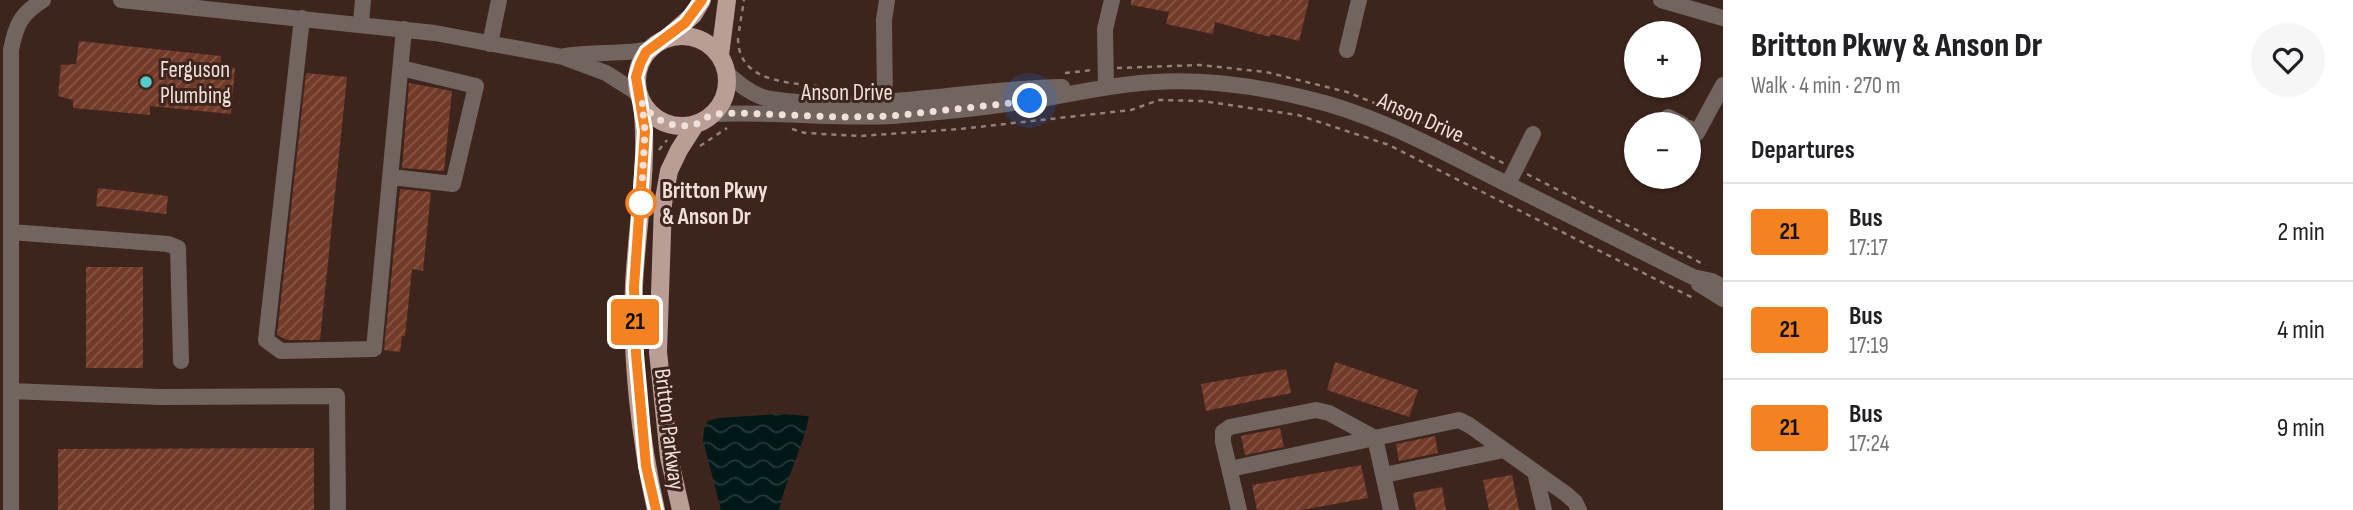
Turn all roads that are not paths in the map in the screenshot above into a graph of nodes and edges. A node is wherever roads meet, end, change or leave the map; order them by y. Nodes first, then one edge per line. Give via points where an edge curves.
1 (121, 0) edge
2 (363, 0) edge
3 (499, 0) edge
4 (702, 0) edge
5 (727, 0) edge
6 (887, 0) edge
7 (1112, 0) edge
8 (1359, 0) edge
9 (1661, 0) edge
10 (38, 1) edge
11 (141, 1) edge
12 (255, 7) edge
13 (302, 18) junction
14 (1723, 18) edge
15 (361, 24) junction
16 (404, 29) junction
17 (668, 37) junction
18 (490, 44) junction
19 (650, 49) junction
20 (1348, 50) dead end
21 (720, 55) junction
22 (563, 57) junction
23 (401, 68) junction
24 (727, 74) junction
25 (1723, 85) edge
26 (1106, 86) junction
27 (641, 99) junction
28 (885, 103) junction
29 (712, 114) junction
30 (695, 125) junction
31 (1701, 127) edge
32 (1533, 134) dead end
33 (391, 177) junction
34 (1508, 184) junction
35 (11, 232) junction
36 (1693, 277) junction
37 (1723, 286) edge
38 (1723, 299) edge
39 (181, 361) dead end
40 (11, 391) junction
41 (1375, 438) junction
42 (1504, 450) junction
43 (1230, 469) junction
44 (1535, 472) junction
45 (1384, 475) junction
46 (11, 510) edge
47 (338, 510) edge
48 (656, 510) edge
49 (681, 510) edge
50 (1239, 510) edge
51 (1389, 510) edge
52 (1544, 510) edge
53 (1579, 510) edge

1 - 11 street
2 - 15 street
3 - 18 street
4 - 17 main road via 693,15
5 - 21 main road
6 - 28 street
7 - 26 street via 1105,29
8 - 20 street
9 - 14 street
10 - 35 street via 16,28 11,50
11 - 12 street
12 - 13 street
13 - 15 street
13 - 33 street via 266,340 281,351 374,349
15 - 16 street
16 - 18 street
16 - 23 street
17 - 19 main road
17 - 21 main road via 697,38
18 - 22 street
19 - 22 street
19 - 27 main road via 636,77
21 - 24 main road
22 - 27 street via 606,73
23 - 33 street
23 - 33 street via 476,86 453,184
24 - 28 street, Anson Drive via 738,85 781,100
24 - 29 main road via 725,96
25 - 31 street
26 - 28 street, Anson Drive via 1029,87
26 - 29 street, Anson Drive via 1030,101 891,116
26 - 34 street, Anson Drive via 1212,83 1309,98 1384,125
27 - 30 main road via 652,115 665,123
27 - 48 main road, Britton Parkway via 645,131 634,287 636,354 646,466
29 - 30 main road
30 - 49 main road, Britton Parkway via 669,171 658,352 669,457
32 - 34 street
34 - 36 street, Anson Drive
35 - 39 street via 178,248
35 - 40 street
36 - 37 street, Anson Drive
36 - 38 street, Anson Drive via 1702,288
40 - 46 street
40 - 47 street via 160,397 337,396
41 - 42 street via 1459,420
41 - 43 street
41 - 43 street via 1316,410 1235,426 1223,432
41 - 45 street
42 - 44 street
42 - 45 street
43 - 50 street
44 - 52 street
44 - 53 street via 1566,494
45 - 51 street

